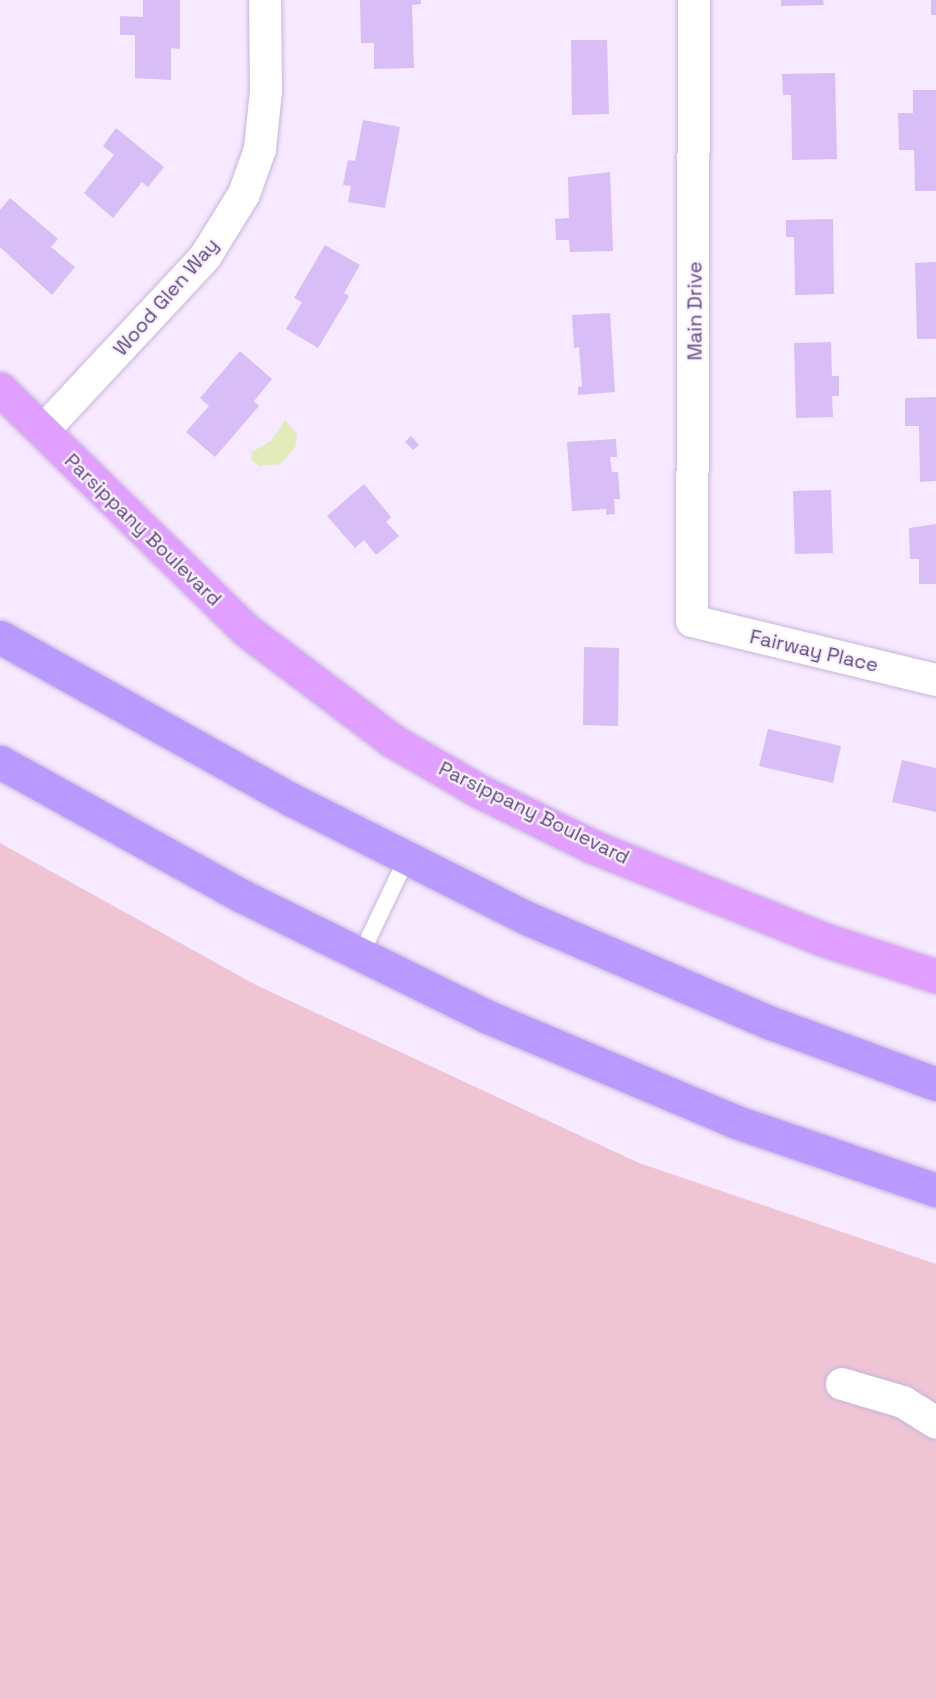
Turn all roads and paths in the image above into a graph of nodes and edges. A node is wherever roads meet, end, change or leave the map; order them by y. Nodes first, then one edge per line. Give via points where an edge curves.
1 (265, 0) edge
2 (694, 0) edge
3 (0, 389) edge
4 (43, 431) junction
5 (692, 621) joint
6 (0, 638) edge
7 (936, 680) edge
8 (0, 762) edge
9 (406, 860) junction
10 (360, 956) junction
11 (936, 976) edge
12 (936, 1084) edge
13 (936, 1190) edge
14 (842, 1384) dead end
15 (936, 1424) edge

1 - 4 street, Wood Glen Way via 266,91 260,149 244,194 199,264
2 - 5 street, Main Drive
3 - 4 main road, Parsippany Boulevard
4 - 11 main road, Parsippany Boulevard via 246,630 393,741 481,792 591,846 822,939
5 - 7 street, Fairway Place
6 - 9 highway
8 - 10 highway
9 - 10 lane
9 - 12 highway via 652,975
10 - 13 highway via 653,1088
14 - 15 street via 903,1402

